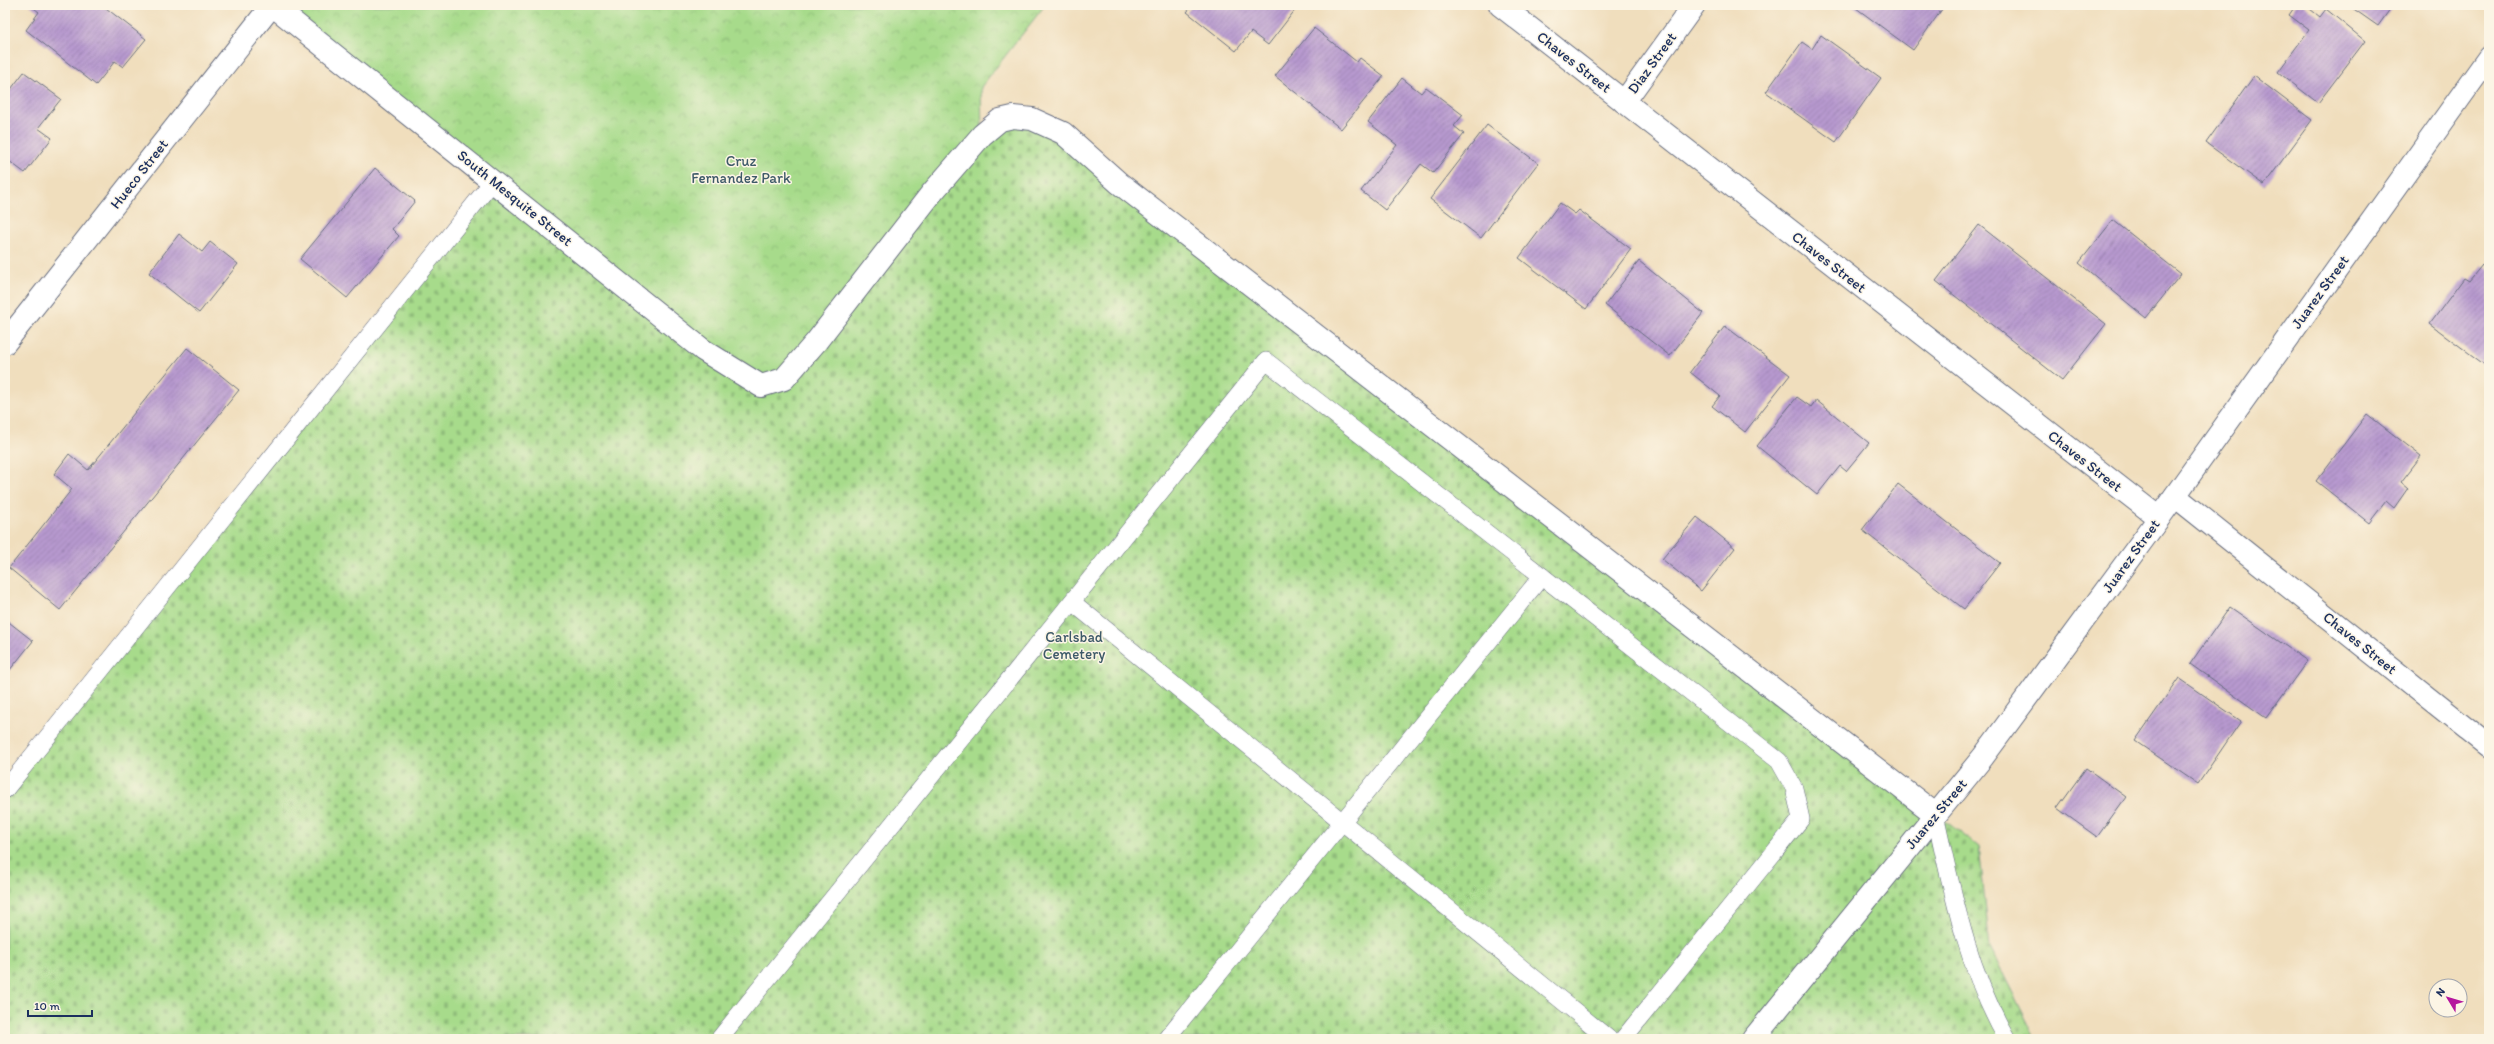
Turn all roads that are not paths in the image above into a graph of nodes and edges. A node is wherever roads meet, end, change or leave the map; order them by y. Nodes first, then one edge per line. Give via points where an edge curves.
1 (272, 5) edge
2 (1500, 5) edge
3 (1694, 5) edge
4 (2489, 57) edge
5 (1624, 102) junction
6 (493, 181) junction
7 (5, 343) edge
8 (2175, 496) junction
9 (2159, 518) junction
10 (1542, 576) junction
11 (1072, 602) junction
12 (2489, 746) edge
13 (5, 790) edge
14 (1935, 814) junction
15 (1342, 822) junction
16 (718, 1039) edge
17 (1166, 1039) edge
18 (1609, 1039) edge
19 (1623, 1039) edge
20 (1753, 1039) edge
21 (2006, 1039) edge

1 - 6 street, South Mesquite Street
1 - 7 street, Hueco Street
2 - 5 street, Chaves Street
3 - 5 street, Diaz Street
4 - 8 street, Juarez Street
5 - 9 street, Chaves Street
6 - 13 lane
6 - 14 street, South Mesquite Street via 703,350 761,386 784,379 816,342 931,194 982,135 1000,120 1013,117 1032,119 1063,133 1119,183
8 - 9 street, Juarez Street
8 - 12 street, Chaves Street
9 - 14 street, Juarez Street via 1983,757
10 - 11 lane via 1266,361
10 - 15 lane
10 - 19 lane via 1779,761 1794,788 1801,819
11 - 15 lane
11 - 16 lane
14 - 20 street, Juarez Street
14 - 21 lane via 1972,962
15 - 17 lane
15 - 18 lane

